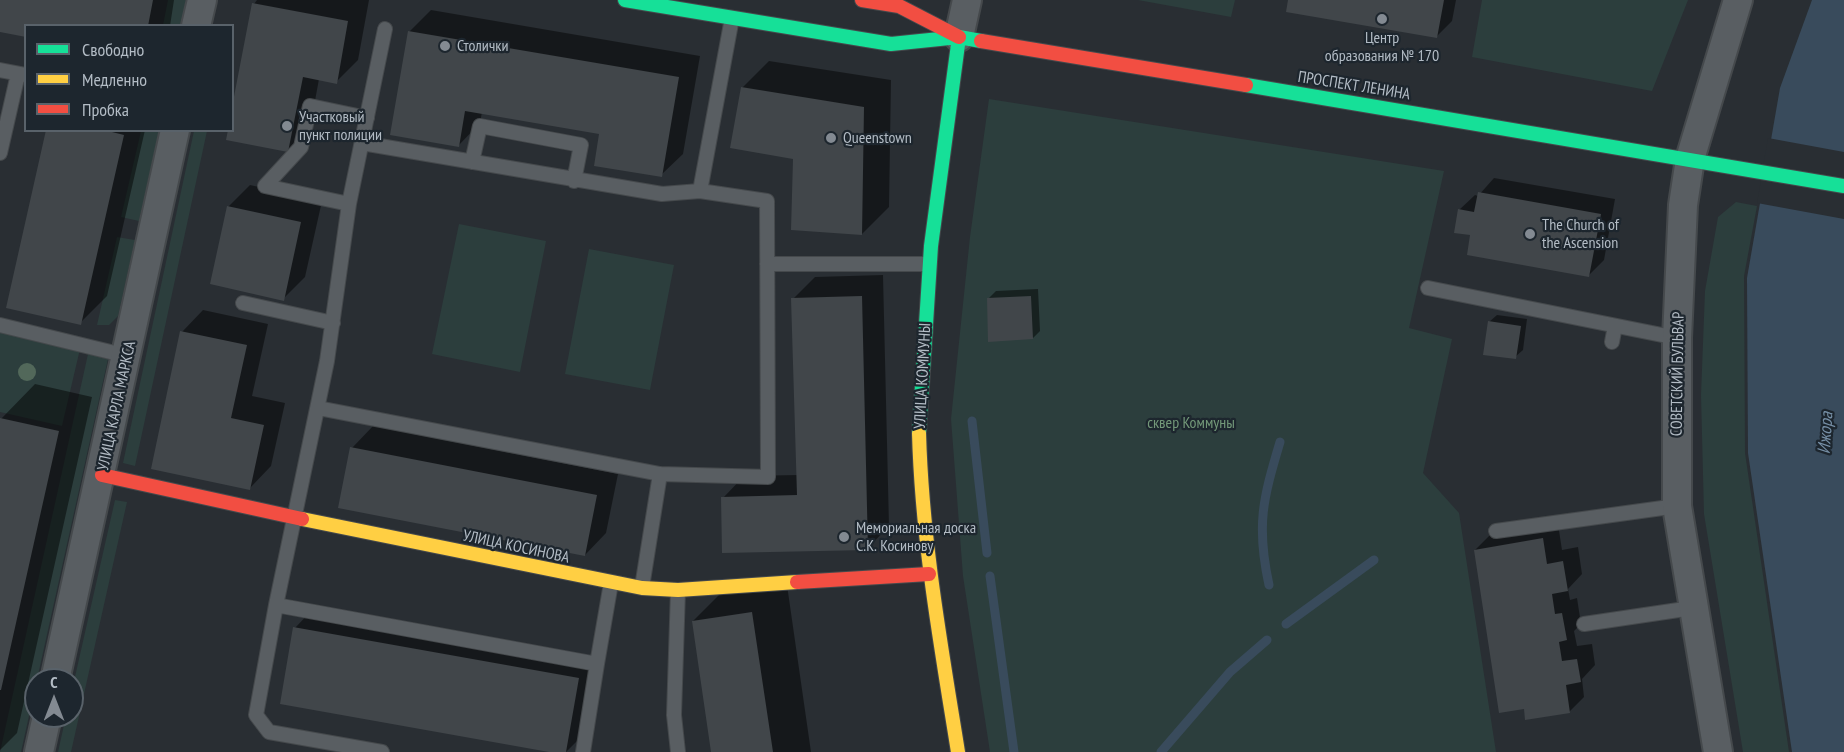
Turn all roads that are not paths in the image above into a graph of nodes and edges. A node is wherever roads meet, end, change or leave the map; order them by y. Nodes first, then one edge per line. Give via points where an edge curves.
1 (202, 0) edge
2 (625, 0) edge
3 (862, 0) edge
4 (967, 0) edge
5 (1738, 0) edge
6 (732, 18) junction
7 (196, 24) edge
8 (385, 29) dead end
9 (959, 37) junction
10 (0, 70) edge
11 (22, 75) edge
12 (367, 118) junction
13 (175, 132) edge
14 (362, 142) junction
15 (0, 153) edge
16 (1690, 159) junction
17 (472, 162) junction
18 (574, 181) junction
19 (1844, 186) edge
20 (700, 191) junction
21 (349, 204) junction
22 (767, 264) junction
23 (929, 264) junction
24 (1428, 288) dead end
25 (243, 303) dead end
26 (333, 323) junction
27 (0, 325) edge
28 (1615, 326) junction
29 (1677, 338) junction
30 (1612, 342) dead end
31 (127, 356) junction
32 (318, 408) junction
33 (660, 474) junction
34 (102, 475) junction
35 (1677, 506) junction
36 (296, 518) junction
37 (1496, 531) dead end
38 (929, 574) junction
39 (611, 583) junction
40 (642, 588) junction
41 (678, 590) junction
42 (276, 605) junction
43 (1692, 608) junction
44 (1584, 624) dead end
45 (597, 664) junction
46 (59, 668) edge
47 (44, 728) edge
48 (39, 752) edge
49 (382, 752) edge
50 (583, 752) edge
51 (678, 752) edge
52 (958, 752) edge
53 (1718, 752) edge

1 - 7 street
2 - 6 street, ПРОСПЕКТ ЛЕНИНА
3 - 9 street, ПРОСПЕКТ ЛЕНИНА via 899,6
4 - 9 street, УЛИЦА КОММУНЫ
5 - 16 street, СОВЕТСКИЙ БУЛЬВАР
6 - 9 street, ПРОСПЕКТ ЛЕНИНА via 891,44
6 - 20 lane
8 - 12 lane
9 - 16 street, ПРОСПЕКТ ЛЕНИНА
9 - 23 street, УЛИЦА КОММУНЫ
10 - 11 lane
11 - 15 lane
12 - 14 lane
12 - 21 lane via 310,105 301,147 265,186
13 - 31 street, УЛИЦА КАРЛА МАРКСА
14 - 17 lane
14 - 21 lane
16 - 19 street, ПРОСПЕКТ ЛЕНИНА
16 - 29 street, СОВЕТСКИЙ БУЛЬВАР via 1683,205
17 - 18 lane
17 - 18 lane via 480,126 581,145
18 - 20 lane via 662,194
20 - 22 lane via 767,201
21 - 26 lane
22 - 23 lane
22 - 33 lane via 768,477
23 - 38 street, УЛИЦА КОММУНЫ via 919,419
24 - 28 lane
25 - 26 lane
26 - 32 lane
27 - 31 lane
28 - 29 lane
28 - 30 lane
29 - 35 street, СОВЕТСКИЙ БУЛЬВАР
31 - 34 street, УЛИЦА КАРЛА МАРКСА
32 - 33 lane
32 - 36 lane
33 - 40 lane
34 - 36 street, УЛИЦА КОСИНОВА
34 - 46 street, УЛИЦА КАРЛА МАРКСА
35 - 37 lane
35 - 43 street, СОВЕТСКИЙ БУЛЬВАР
36 - 39 street, УЛИЦА КОСИНОВА
36 - 42 lane
38 - 41 street, УЛИЦА КОСИНОВА
38 - 52 street, УЛИЦА КОММУНЫ
39 - 40 street, УЛИЦА КОСИНОВА
39 - 45 lane
40 - 41 street, УЛИЦА КОСИНОВА
41 - 51 lane via 674,715
42 - 45 lane
42 - 49 lane via 256,715 269,732
43 - 44 lane
43 - 53 street, СОВЕТСКИЙ БУЛЬВАР
45 - 50 lane
47 - 48 street

